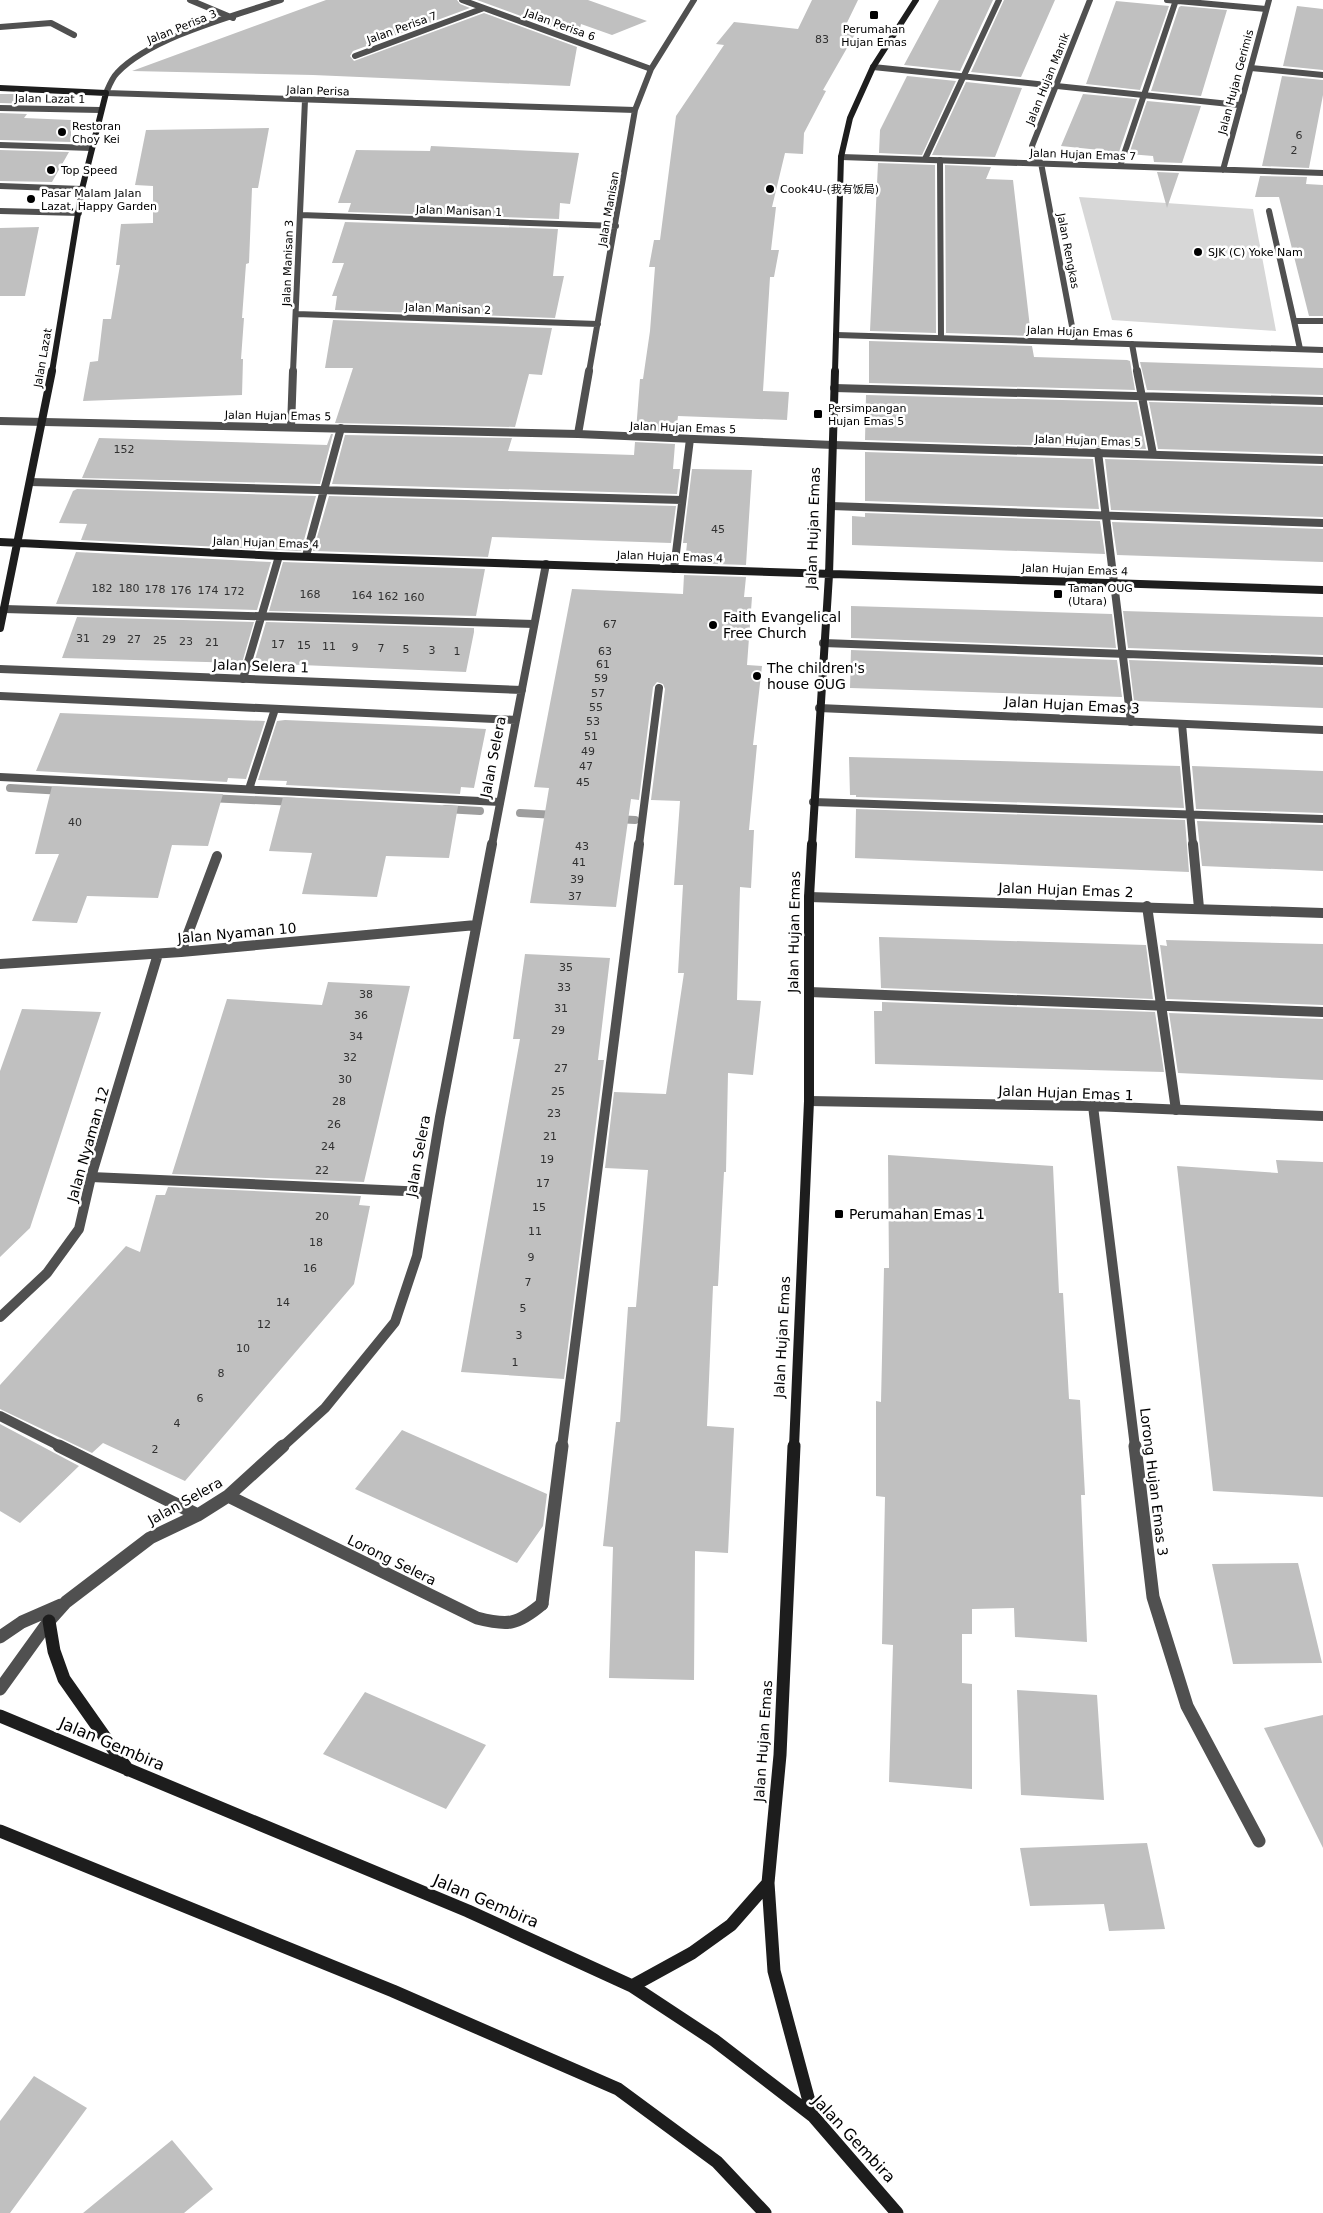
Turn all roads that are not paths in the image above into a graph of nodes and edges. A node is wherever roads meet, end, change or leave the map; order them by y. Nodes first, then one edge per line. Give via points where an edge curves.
1 (190, 0) edge
2 (281, 0) edge
3 (462, 0) edge
4 (694, 0) edge
5 (916, 0) edge
6 (999, 0) edge
7 (1090, 0) edge
8 (1167, 0) edge
9 (1176, 0) edge
10 (1269, 0) edge
11 (484, 8) junction
12 (1266, 10) junction
13 (233, 18) junction
14 (0, 28) edge
15 (74, 35) dead end
16 (354, 56) dead end
17 (873, 67) junction
18 (1252, 68) junction
19 (651, 69) junction
20 (964, 75) junction
21 (1323, 75) edge
22 (1056, 85) junction
23 (0, 88) edge
24 (106, 93) junction
25 (1144, 94) junction
26 (305, 100) junction
27 (1239, 105) junction
28 (0, 108) edge
29 (100, 110) junction
30 (635, 110) junction
31 (0, 144) edge
32 (92, 148) junction
33 (841, 156) junction
34 (925, 160) junction
35 (940, 160) junction
36 (1041, 163) junction
37 (1120, 166) junction
38 (1224, 170) junction
39 (1323, 173) edge
40 (0, 186) edge
41 (82, 189) junction
42 (0, 211) edge
43 (1269, 211) dead end
44 (79, 213) junction
45 (300, 215) junction
46 (616, 226) junction
47 (296, 314) junction
48 (1294, 321) junction
49 (1323, 321) edge
50 (598, 324) junction
51 (836, 335) junction
52 (941, 338) junction
53 (1074, 342) junction
54 (1132, 344) junction
55 (1300, 349) junction
56 (1323, 350) edge
57 (834, 388) junction
58 (1140, 395) junction
59 (1323, 401) edge
60 (0, 421) edge
61 (42, 422) junction
62 (291, 427) junction
63 (341, 428) junction
64 (578, 434) junction
65 (690, 439) junction
66 (833, 445) junction
67 (1098, 452) junction
68 (1153, 454) junction
69 (1323, 460) edge
70 (30, 482) junction
71 (324, 490) junction
72 (682, 500) junction
73 (830, 506) junction
74 (1108, 516) junction
75 (1323, 523) edge
76 (0, 542) edge
77 (17, 542) junction
78 (279, 556) junction
79 (306, 556) junction
80 (546, 564) junction
81 (674, 569) junction
82 (829, 575) junction
83 (1115, 582) junction
84 (1323, 590) edge
85 (4, 609) junction
86 (260, 616) junction
87 (534, 624) junction
88 (0, 628) edge
89 (824, 643) junction
90 (1121, 654) junction
91 (1323, 661) edge
92 (0, 668) edge
93 (244, 679) junction
94 (659, 688) dead end
95 (522, 690) junction
96 (0, 696) edge
97 (819, 708) junction
98 (275, 709) junction
99 (516, 720) junction
100 (1131, 722) junction
101 (1182, 724) junction
102 (1323, 730) edge
103 (0, 777) edge
104 (249, 790) junction
105 (500, 802) junction
106 (813, 802) junction
107 (1190, 813) junction
108 (1323, 819) edge
109 (217, 856) dead end
110 (809, 897) junction
111 (1147, 906) junction
112 (1199, 908) junction
113 (1323, 912) edge
114 (476, 925) junction
115 (181, 952) junction
116 (158, 954) junction
117 (0, 964) edge
118 (809, 992) junction
119 (1161, 1005) junction
120 (1323, 1012) edge
121 (809, 1101) junction
122 (1093, 1106) junction
123 (1176, 1110) junction
124 (1323, 1116) edge
125 (91, 1177) junction
126 (427, 1192) junction
127 (0, 1317) edge
128 (0, 1416) edge
129 (228, 1496) junction
130 (198, 1515) junction
131 (66, 1602) junction
132 (49, 1621) junction
133 (0, 1637) edge
134 (0, 1689) edge
135 (0, 1716) edge
136 (128, 1770) junction
137 (0, 1831) edge
138 (1259, 1841) dead end
139 (768, 1883) junction
140 (632, 1986) junction
141 (814, 2116) junction
142 (765, 2213) edge
143 (897, 2213) edge

1 - 13 street
2 - 13 street, Jalan Perisa 3
3 - 11 street, Jalan Perisa 6
4 - 19 street, Jalan Manisan
5 - 17 street, Jalan Hujan Emas
6 - 20 street
7 - 22 street, Jalan Hujan Manik
8 - 9 street
9 - 12 street
9 - 25 street
10 - 12 street, Jalan Hujan Gerimis
11 - 16 street, Jalan Perisa 7
11 - 19 street, Jalan Perisa 6
12 - 18 street, Jalan Hujan Gerimis
13 - 24 street, Jalan Perisa 3 via 164,42 137,57 117,73
14 - 15 street via 51,23
17 - 20 street
17 - 33 street, Jalan Hujan Emas via 850,118
18 - 21 street
18 - 27 street, Jalan Hujan Gerimis
19 - 30 street, Jalan Manisan
20 - 22 street
20 - 34 street
22 - 25 street
22 - 36 street, Jalan Hujan Manik via 1032,146 1032,154
23 - 24 street, Jalan Perisa
24 - 26 street, Jalan Perisa
24 - 29 street, Jalan Lazat
25 - 27 street
25 - 37 street
26 - 30 street, Jalan Perisa
26 - 45 street, Jalan Manisan 3
27 - 38 street, Jalan Hujan Gerimis
28 - 29 street, Jalan Lazat 1
29 - 32 street, Jalan Lazat
30 - 46 street, Jalan Manisan
31 - 32 street
32 - 41 street, Jalan Lazat
33 - 34 street, Jalan Hujan Emas 7
33 - 51 street, Jalan Hujan Emas
34 - 35 street, Jalan Hujan Emas 7
35 - 36 street, Jalan Hujan Emas 7
35 - 52 street
36 - 37 street, Jalan Hujan Emas 7
36 - 53 street, Jalan Rengkas
37 - 38 street, Jalan Hujan Emas 7
38 - 39 street, Jalan Hujan Emas 7
40 - 41 street
41 - 44 street, Jalan Lazat
42 - 44 street
43 - 48 street
44 - 61 street, Jalan Lazat
45 - 46 street, Jalan Manisan 1
45 - 47 street, Jalan Manisan 3
46 - 50 street, Jalan Manisan
47 - 50 street, Jalan Manisan 2
47 - 62 street, Jalan Manisan 3
48 - 49 street
48 - 55 street
50 - 64 street, Jalan Manisan
51 - 52 street, Jalan Hujan Emas 6
51 - 57 street, Jalan Hujan Emas
52 - 53 street, Jalan Hujan Emas 6
53 - 54 street, Jalan Hujan Emas 6
54 - 55 street, Jalan Hujan Emas 6
54 - 58 street
55 - 56 street, Jalan Hujan Emas 6
57 - 58 street
57 - 66 street, Jalan Hujan Emas
58 - 59 street
58 - 68 street
60 - 61 street, Jalan Hujan Emas 5
61 - 62 street, Jalan Hujan Emas 5
61 - 70 street, Jalan Lazat
62 - 63 street, Jalan Hujan Emas 5
63 - 64 street, Jalan Hujan Emas 5
63 - 71 street
64 - 65 street, Jalan Hujan Emas 5
65 - 66 street, Jalan Hujan Emas 5
65 - 72 street
66 - 67 street, Jalan Hujan Emas 5
66 - 73 street, Jalan Hujan Emas
67 - 68 street, Jalan Hujan Emas 5
67 - 74 street
68 - 69 street, Jalan Hujan Emas 5
70 - 71 street
70 - 77 street, Jalan Lazat
71 - 72 street
71 - 79 street
72 - 81 street
73 - 74 street
73 - 82 street, Jalan Hujan Emas
74 - 75 street
74 - 83 street
76 - 77 street, Jalan Hujan Emas 4
77 - 78 street, Jalan Hujan Emas 4
77 - 85 street, Jalan Lazat
78 - 79 street, Jalan Hujan Emas 4
78 - 86 street
79 - 80 street, Jalan Hujan Emas 4
80 - 81 street, Jalan Hujan Emas 4
80 - 87 street, Jalan Selera
81 - 82 street, Jalan Hujan Emas 4
82 - 83 street, Jalan Hujan Emas 4
82 - 89 street, Jalan Hujan Emas
83 - 84 street, Jalan Hujan Emas 4
83 - 90 street
85 - 86 street
85 - 88 street, Jalan Lazat
86 - 87 street
86 - 93 street
87 - 95 street, Jalan Selera
89 - 90 street
89 - 97 street, Jalan Hujan Emas
90 - 91 street
90 - 100 street
92 - 93 street, Jalan Selera 1
93 - 95 street, Jalan Selera 1
94 - 129 street, Lorong Selera via 542,1604 523,1621 504,1626 477,1618
95 - 99 street, Jalan Selera
96 - 98 street
97 - 100 street, Jalan Hujan Emas 3
97 - 106 street, Jalan Hujan Emas
98 - 99 street
98 - 104 street
99 - 105 street, Jalan Selera
100 - 101 street, Jalan Hujan Emas 3
101 - 102 street, Jalan Hujan Emas 3
101 - 107 street
103 - 104 street
104 - 105 street
105 - 114 street, Jalan Selera
106 - 107 street
106 - 110 street, Jalan Hujan Emas
107 - 108 street
107 - 112 street
109 - 115 street
110 - 111 street, Jalan Hujan Emas 2
110 - 118 street, Jalan Hujan Emas
111 - 112 street, Jalan Hujan Emas 2
111 - 119 street
112 - 113 street, Jalan Hujan Emas 2
114 - 115 street, Jalan Nyaman 10
114 - 126 street, Jalan Selera
115 - 116 street, Jalan Nyaman 10
116 - 117 street, Jalan Nyaman 10
116 - 125 street, Jalan Nyaman 12
118 - 119 street
118 - 121 street, Jalan Hujan Emas
119 - 120 street
119 - 123 street
121 - 122 street, Jalan Hujan Emas 1
121 - 139 street, Jalan Hujan Emas via 780,1755
122 - 123 street, Jalan Hujan Emas 1
122 - 138 street, Lorong Hujan Emas 3 via 1153,1597 1187,1706
123 - 124 street, Jalan Hujan Emas 1
125 - 126 street
125 - 127 street, Jalan Nyaman 12 via 79,1229 47,1273
126 - 129 street, Jalan Selera via 417,1256 395,1322 325,1408
128 - 130 street
129 - 130 street, Jalan Selera
130 - 131 street, Jalan Selera via 150,1538
131 - 132 street, Jalan Selera
131 - 133 street, Jalan Selera via 22,1622
132 - 134 street, Jalan Selera
132 - 136 street via 54,1652 64,1680
135 - 136 street, Jalan Gembira
136 - 140 street, Jalan Gembira via 468,1911
137 - 142 street via 393,1991 618,2089 717,2162
139 - 140 street via 731,1925 692,1953
139 - 141 street, Jalan Hujan Emas via 774,1971
140 - 141 street, Jalan Gembira via 714,2040
141 - 143 street, Jalan Gembira

